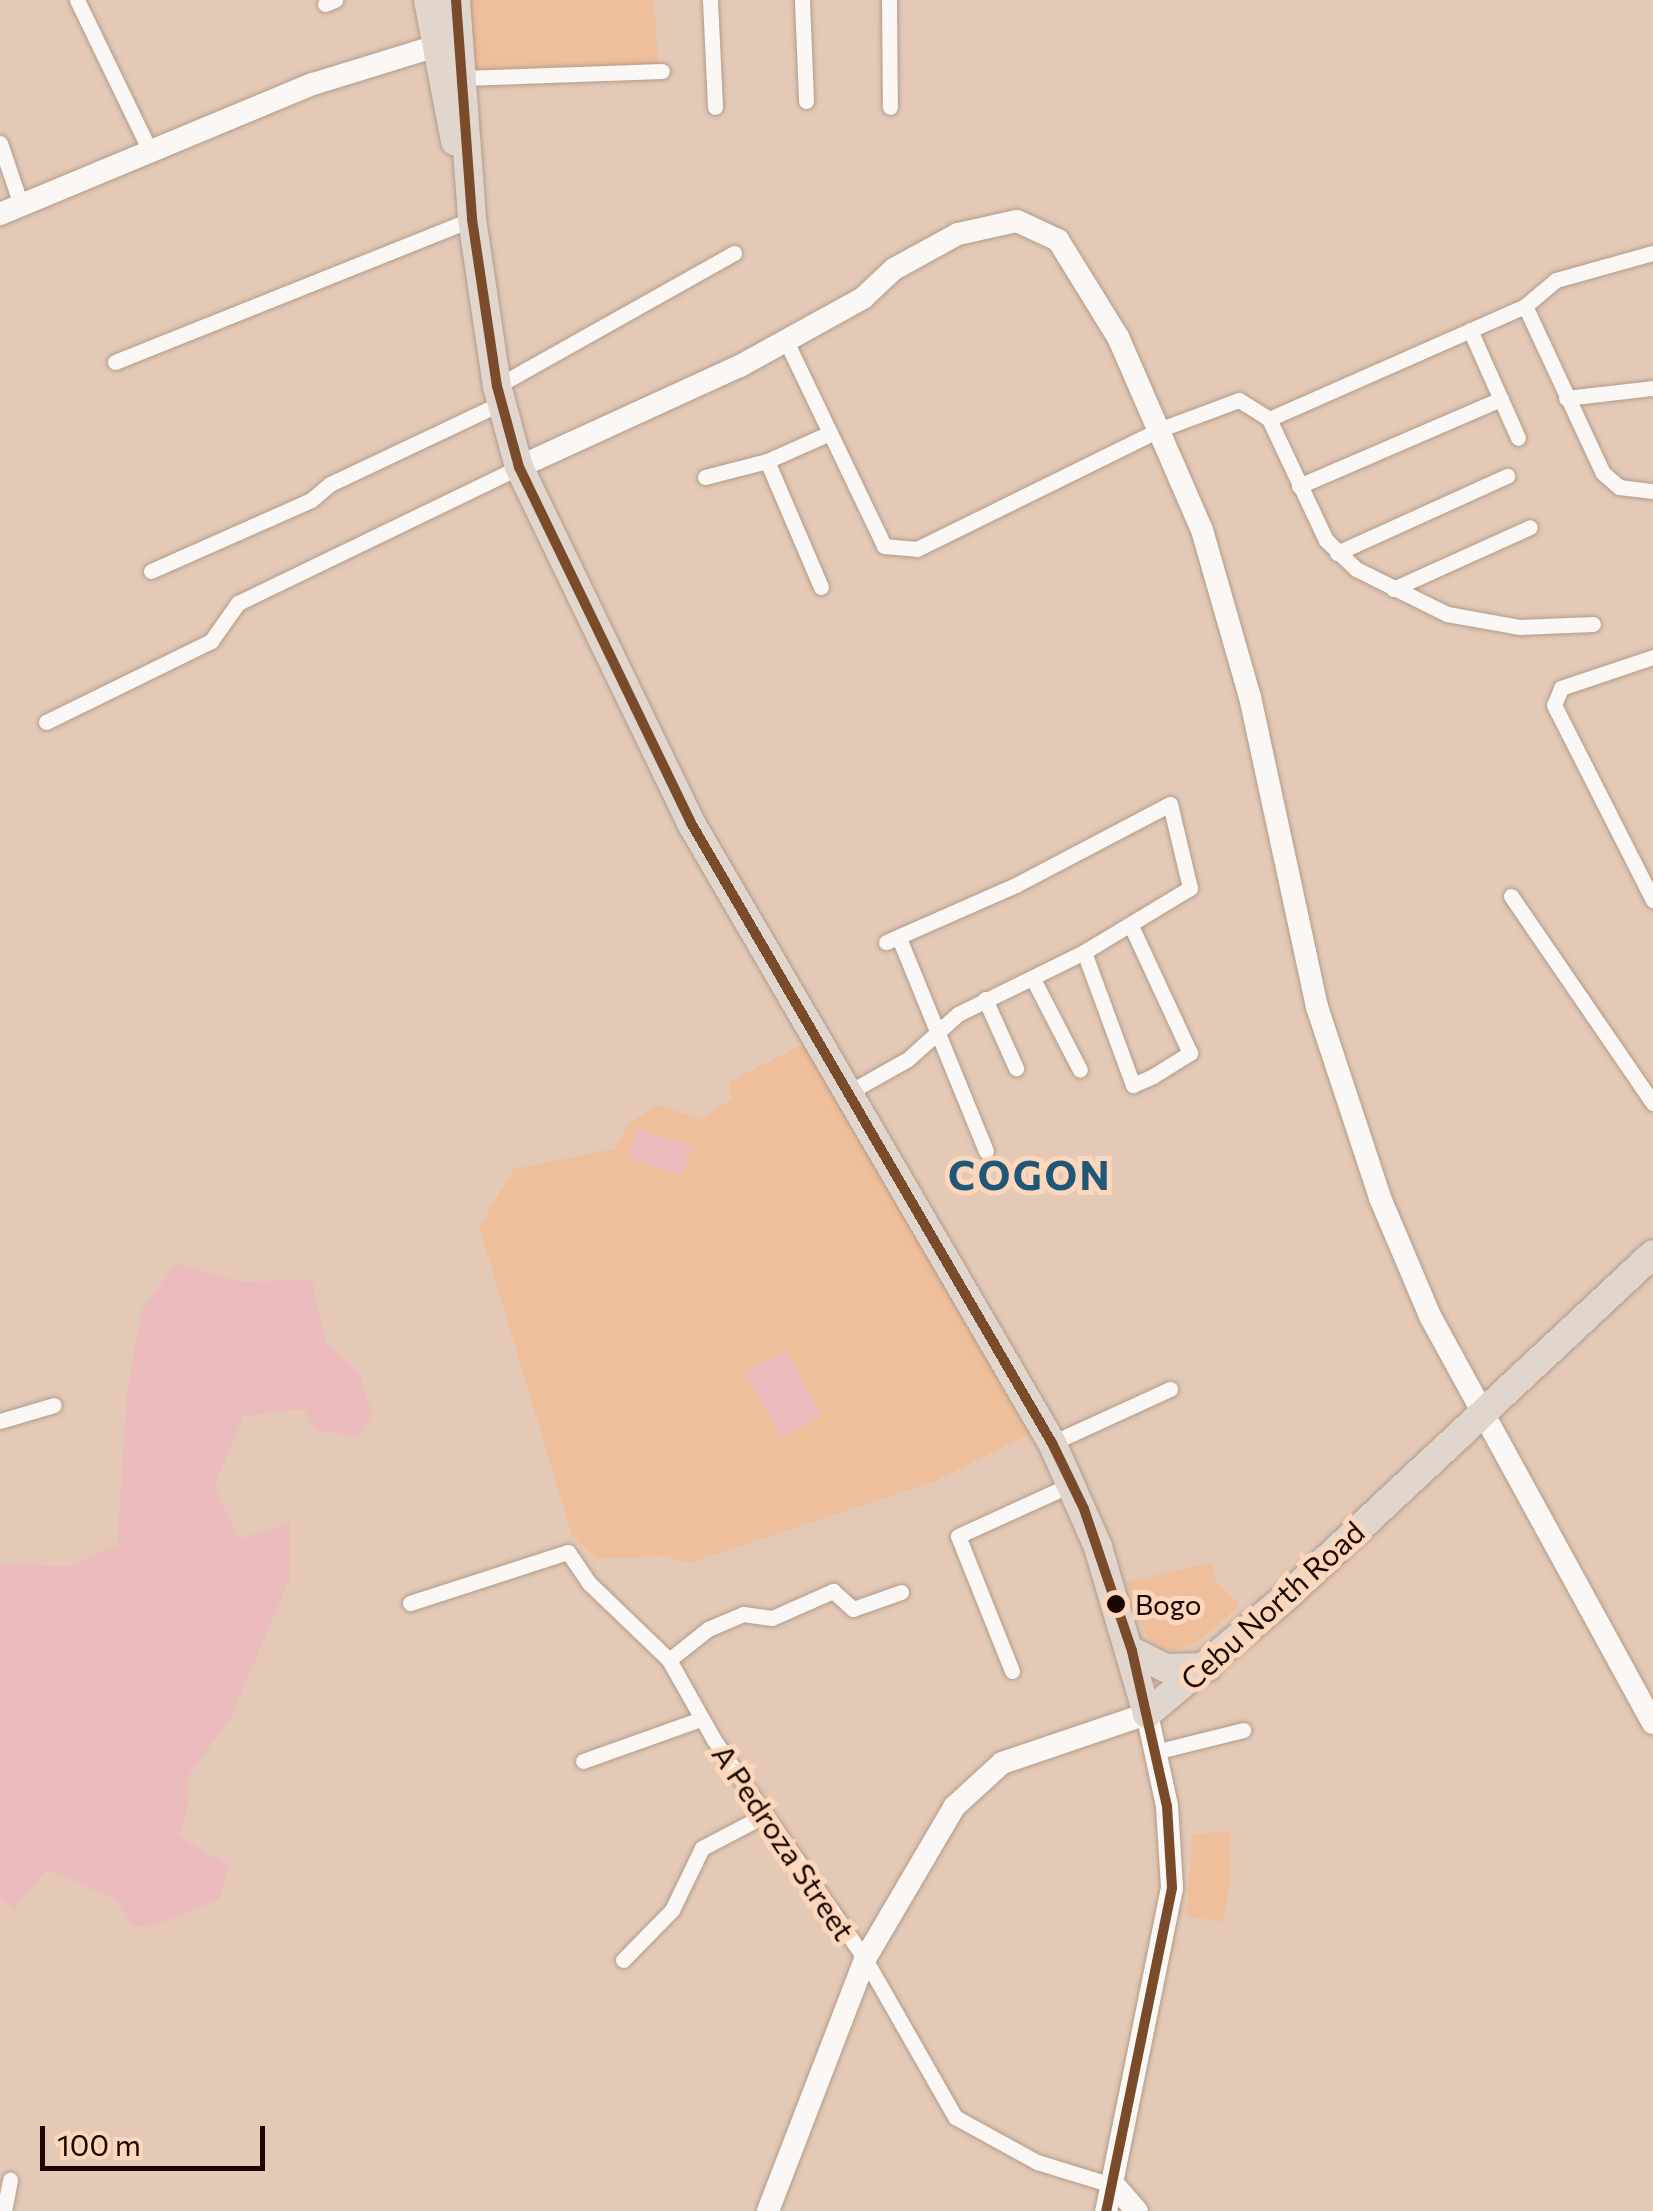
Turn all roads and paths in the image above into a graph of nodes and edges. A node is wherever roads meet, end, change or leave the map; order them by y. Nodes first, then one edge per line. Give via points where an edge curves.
1 (77, 0) edge
2 (710, 0) edge
3 (802, 0) edge
4 (889, 0) edge
5 (442, 4) edge
6 (447, 41) junction
7 (662, 71) dead end
8 (464, 78) junction
9 (806, 100) dead end
10 (715, 106) dead end
11 (890, 107) dead end
12 (0, 143) edge
13 (152, 153) junction
14 (11, 210) edge
15 (471, 210) junction
16 (734, 253) dead end
17 (1653, 253) edge
18 (1526, 306) junction
19 (1470, 330) junction
20 (786, 341) junction
21 (115, 362) dead end
22 (1653, 388) edge
23 (499, 394) junction
24 (1566, 398) junction
25 (1501, 399) junction
26 (1270, 419) junction
27 (1162, 429) junction
28 (830, 433) junction
29 (1518, 438) dead end
30 (767, 461) junction
31 (519, 467) junction
32 (1507, 476) dead end
33 (706, 477) dead end
34 (1298, 486) junction
35 (1653, 491) edge
36 (1530, 526) dead end
37 (1337, 553) junction
38 (151, 571) dead end
39 (821, 587) dead end
40 (1393, 589) junction
41 (1592, 624) dead end
42 (1651, 662) edge
43 (46, 722) dead end
44 (1511, 896) dead end
45 (1653, 900) edge
46 (1130, 924) junction
47 (1084, 952) junction
48 (1033, 979) junction
49 (985, 999) junction
50 (933, 1034) junction
51 (1016, 1068) dead end
52 (1080, 1070) dead end
53 (846, 1094) junction
54 (1653, 1102) edge
55 (986, 1151) dead end
56 (1653, 1254) edge
57 (1170, 1389) dead end
58 (54, 1404) dead end
59 (1480, 1413) junction
60 (0, 1421) edge
61 (1052, 1444) junction
62 (1072, 1484) junction
63 (901, 1592) dead end
64 (410, 1603) dead end
65 (1132, 1651) junction
66 (670, 1660) junction
67 (1208, 1668) junction
68 (1012, 1671) dead end
69 (1147, 1714) junction
70 (702, 1719) junction
71 (1653, 1723) edge
72 (1243, 1730) dead end
73 (1155, 1752) junction
74 (582, 1760) dead end
75 (765, 1815) junction
76 (864, 1959) junction
77 (623, 1960) dead end
78 (10, 2180) dead end
79 (1114, 2186) junction
80 (4, 2211) edge
81 (768, 2211) edge
82 (1106, 2211) edge
83 (1137, 2211) edge

1 - 13 street
2 - 10 street
3 - 9 street
4 - 11 street
5 - 6 highway, Cebu North Road
6 - 8 highway, Cebu North Road
6 - 13 street via 313,84
6 - 15 highway, Cebu North Road
7 - 8 street
8 - 15 highway, Cebu North Road
12 - 14 street
13 - 14 street
15 - 21 street
15 - 23 highway, Cebu North Road
16 - 23 street
17 - 18 street via 1556,280
18 - 19 street
18 - 24 street
19 - 25 street
19 - 26 street
20 - 27 street via 863,298 920,252 990,224 1016,221 1058,240 1076,262
20 - 28 street
20 - 31 street
22 - 24 street
23 - 31 highway, Cebu North Road
23 - 38 street via 311,500
24 - 35 street via 1603,473 1618,487
25 - 29 street
25 - 34 street
26 - 27 street via 1239,400
26 - 34 street
27 - 28 street via 1052,486 899,552 884,546
27 - 59 street via 1202,530 1250,697 1318,1008 1349,1116 1430,1316
28 - 30 street
30 - 33 street
30 - 39 street
31 - 43 street via 238,603 212,641
31 - 53 highway, Cebu North Road via 691,823
32 - 37 street
34 - 37 street
36 - 40 street
37 - 40 street
40 - 41 street via 1447,614 1519,627
42 - 45 street via 1561,688 1554,704
44 - 54 street
46 - 47 street
46 - 47 street via 1190,1052 1134,1085
46 - 50 street via 1190,888 1170,804 892,940
47 - 48 street
48 - 49 street
48 - 52 street
49 - 50 street
49 - 51 street
50 - 53 street via 908,1059
50 - 55 street
53 - 61 highway, Cebu North Road
56 - 59 highway, Cebu North Road
57 - 61 street
58 - 60 street
59 - 67 highway, Cebu North Road
59 - 71 street
61 - 62 highway, Cebu North Road
62 - 65 highway, Cebu North Road
62 - 68 street via 958,1536
63 - 66 street via 853,1609 833,1592 772,1618 743,1614 708,1629
64 - 66 street, A Pedroza Street via 568,1552 589,1584
65 - 67 highway via 1164,1668
65 - 69 highway, Cebu North Road
66 - 70 street, A Pedroza Street
67 - 69 highway, Cebu North Road
69 - 73 street
69 - 76 street via 1031,1750 976,1780
70 - 74 street
70 - 75 street, A Pedroza Street
72 - 73 street
73 - 79 street via 1172,1888
75 - 76 street, A Pedroza Street
75 - 77 street via 702,1848 672,1910
76 - 79 street, A Pedroza Street via 955,2117 1037,2162
76 - 81 street
78 - 80 street
79 - 82 street
79 - 83 street

